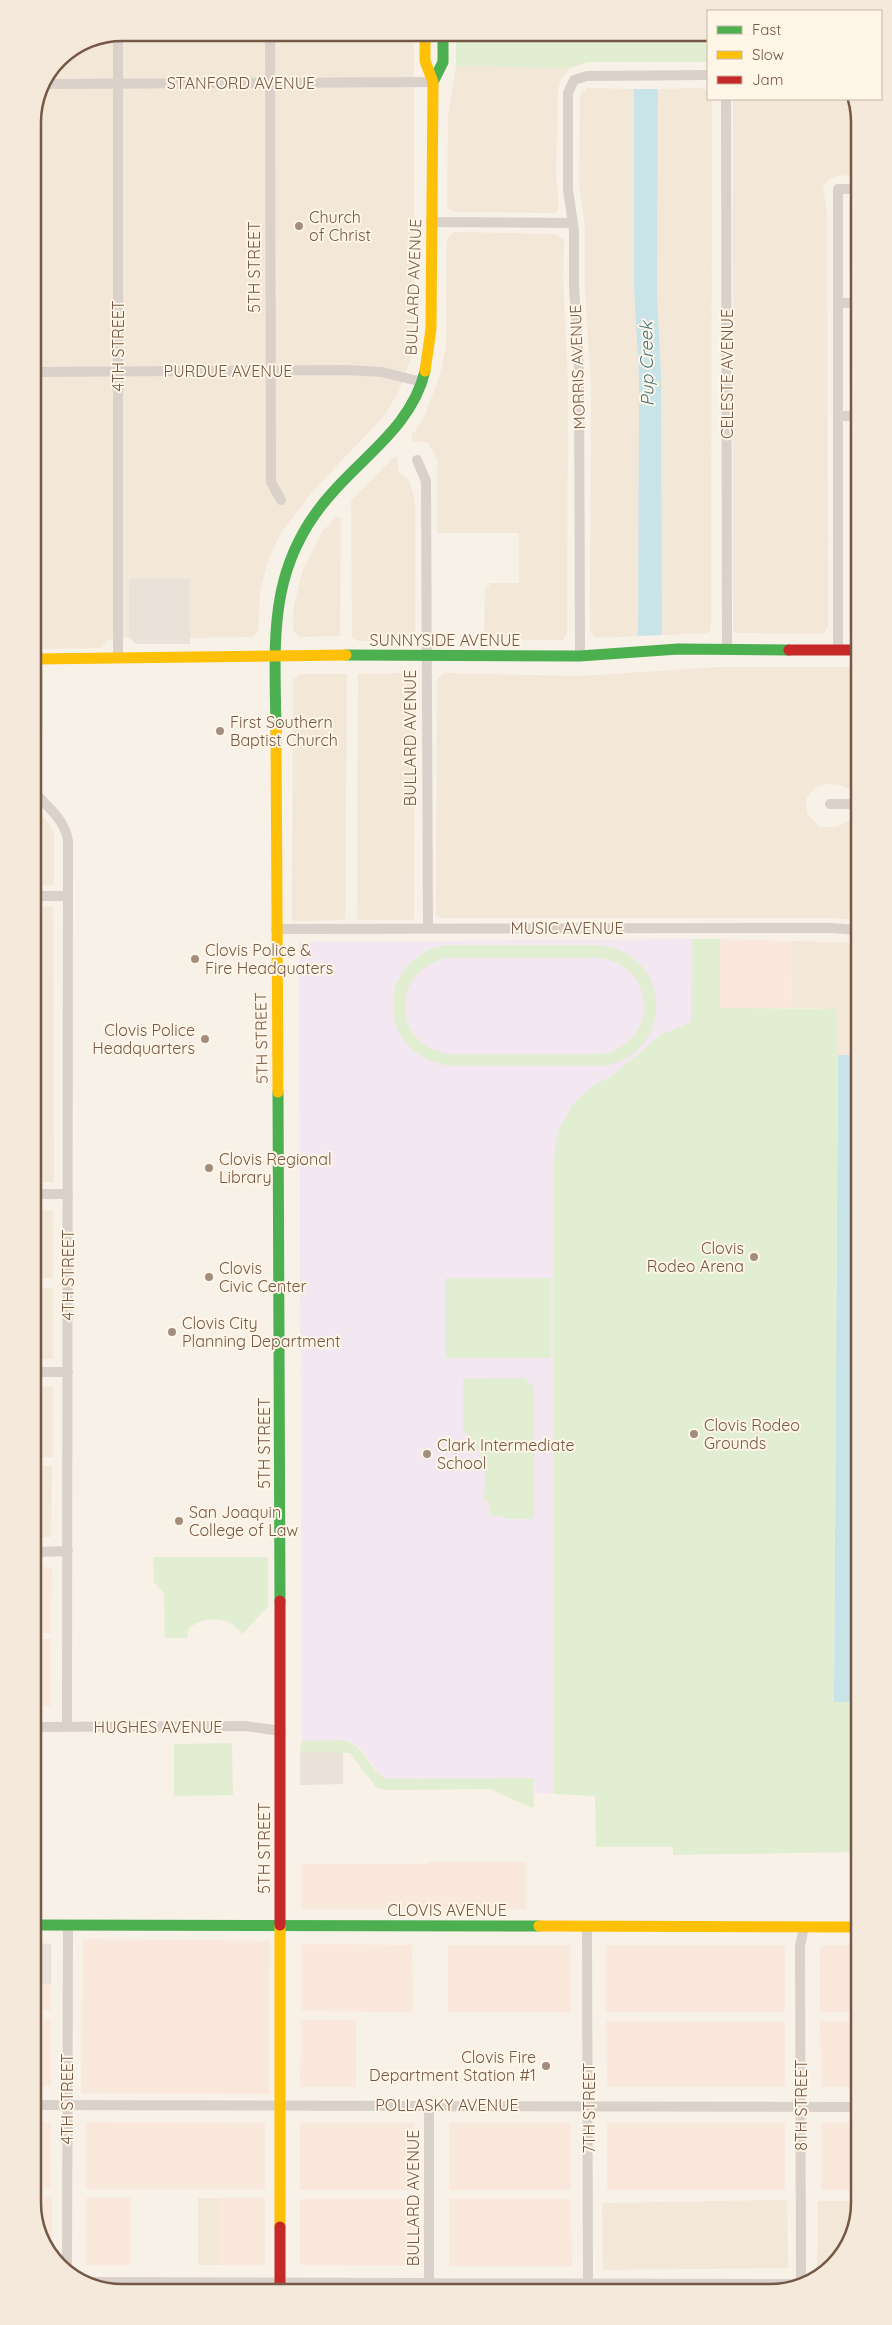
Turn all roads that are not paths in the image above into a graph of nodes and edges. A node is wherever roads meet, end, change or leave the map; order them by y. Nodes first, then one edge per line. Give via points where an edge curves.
1 (270, 41) edge
2 (425, 41) edge
3 (443, 41) edge
4 (118, 42) edge
5 (707, 75) edge
6 (433, 82) junction
7 (270, 83) junction
8 (51, 84) edge
9 (118, 84) junction
10 (726, 100) edge
11 (851, 189) edge
12 (431, 222) junction
13 (573, 223) junction
14 (838, 303) junction
15 (851, 303) edge
16 (118, 371) junction
17 (41, 372) edge
18 (270, 372) junction
19 (422, 382) junction
20 (838, 416) junction
21 (851, 416) edge
22 (417, 460) dead end
23 (281, 500) dead end
24 (727, 648) junction
25 (838, 650) junction
26 (851, 650) edge
27 (274, 655) junction
28 (580, 656) junction
29 (426, 657) junction
30 (118, 658) junction
31 (41, 659) edge
32 (41, 800) edge
33 (830, 804) dead end
34 (851, 804) edge
35 (41, 896) edge
36 (68, 896) junction
37 (428, 928) junction
38 (276, 929) junction
39 (851, 929) edge
40 (41, 1194) edge
41 (68, 1194) junction
42 (41, 1372) edge
43 (68, 1372) junction
44 (41, 1552) edge
45 (68, 1552) junction
46 (41, 1727) edge
47 (67, 1727) junction
48 (281, 1731) junction
49 (41, 1925) edge
50 (68, 1925) junction
51 (280, 1925) junction
52 (587, 1926) junction
53 (804, 1927) junction
54 (851, 1927) edge
55 (41, 2105) edge
56 (67, 2105) junction
57 (281, 2105) junction
58 (429, 2105) junction
59 (589, 2106) junction
60 (801, 2106) junction
61 (851, 2107) edge
62 (67, 2262) edge
63 (801, 2278) edge
64 (109, 2283) edge
65 (155, 2284) edge
66 (280, 2284) edge
67 (429, 2284) edge
68 (588, 2284) edge

1 - 7 street, 5TH STREET
2 - 6 main road, BULLARD AVENUE via 425,61
3 - 6 main road, BULLARD AVENUE via 444,62
4 - 9 street, 4TH STREET
5 - 13 street, MORRIS AVENUE via 586,76 574,80 568,93 568,190
6 - 7 street, STANFORD AVENUE
6 - 12 main road, BULLARD AVENUE
7 - 9 street, STANFORD AVENUE
7 - 18 street, 5TH STREET
8 - 9 street, STANFORD AVENUE
9 - 16 street, 4TH STREET
10 - 24 street, CELESTE AVENUE
11 - 14 street via 838,189
12 - 13 street
12 - 19 main road, BULLARD AVENUE via 431,329
13 - 28 street, MORRIS AVENUE via 579,371
14 - 15 street
14 - 20 street
16 - 17 street, PURDUE AVENUE
16 - 18 street, PURDUE AVENUE
16 - 30 street, 4TH STREET
18 - 19 street, PURDUE AVENUE via 382,372
18 - 23 street, 5TH STREET via 271,482
19 - 27 main road, BULLARD AVENUE via 407,413 394,430 333,493 311,520 294,549 277,600
20 - 21 street
20 - 25 street
22 - 29 street, BULLARD AVENUE via 426,481
24 - 25 main road, SUNNYSIDE AVENUE
24 - 28 main road, SUNNYSIDE AVENUE
25 - 26 main road, SUNNYSIDE AVENUE
27 - 29 main road, SUNNYSIDE AVENUE
27 - 30 main road, SUNNYSIDE AVENUE
27 - 38 main road, 5TH STREET
28 - 29 main road, SUNNYSIDE AVENUE
29 - 37 street, BULLARD AVENUE
30 - 31 main road, SUNNYSIDE AVENUE
32 - 36 street, 4TH STREET via 63,824 68,841
33 - 34 street
35 - 36 street
36 - 41 street, 4TH STREET
37 - 38 street, MUSIC AVENUE
37 - 39 street, MUSIC AVENUE
38 - 48 main road, 5TH STREET
40 - 41 street
41 - 43 street, 4TH STREET
42 - 43 street
43 - 45 street, 4TH STREET
44 - 45 street
45 - 47 street, 4TH STREET
46 - 47 street, HUGHES AVENUE
47 - 48 street, HUGHES AVENUE via 246,1726
48 - 51 main road, 5TH STREET
49 - 50 main road, CLOVIS AVENUE
50 - 51 main road, CLOVIS AVENUE
50 - 56 street, 4TH STREET
51 - 52 main road, CLOVIS AVENUE
51 - 57 main road, 5TH STREET
52 - 53 main road, CLOVIS AVENUE
52 - 59 street, 7TH STREET
53 - 54 main road, CLOVIS AVENUE
53 - 60 street, 8TH STREET via 800,1946
55 - 56 street, POLLASKY AVENUE
56 - 57 street, POLLASKY AVENUE
56 - 62 street, 4TH STREET
57 - 58 street, POLLASKY AVENUE
57 - 66 main road, 5TH STREET
58 - 59 street, POLLASKY AVENUE
58 - 67 street, BULLARD AVENUE
59 - 60 street, POLLASKY AVENUE
59 - 68 street, 7TH STREET
60 - 61 street, POLLASKY AVENUE
60 - 63 street, 8TH STREET
64 - 65 street

